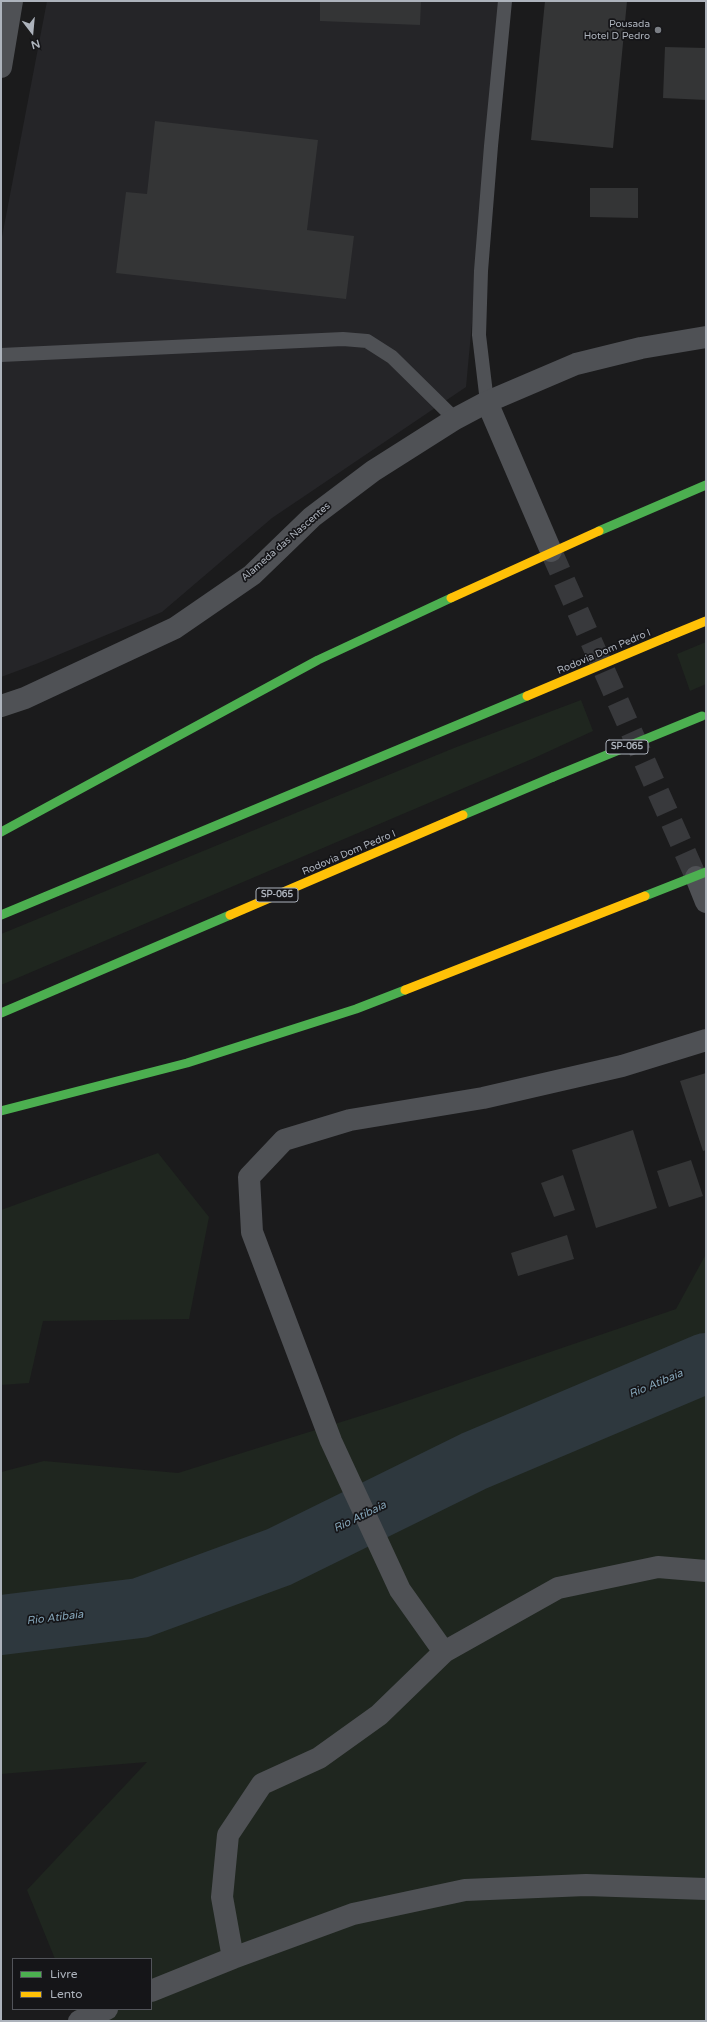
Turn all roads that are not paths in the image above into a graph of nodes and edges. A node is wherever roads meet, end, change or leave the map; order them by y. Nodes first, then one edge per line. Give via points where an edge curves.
1 (12, 1) edge
2 (505, 1) edge
3 (1, 67) edge
4 (706, 337) edge
5 (1, 355) edge
6 (487, 402) junction
7 (455, 419) junction
8 (706, 485) edge
9 (551, 551) junction
10 (706, 621) edge
11 (1, 706) edge
12 (704, 715) edge
13 (1, 832) edge
14 (701, 874) edge
15 (706, 902) edge
16 (1, 915) edge
17 (1, 1013) edge
18 (706, 1040) edge
19 (1, 1111) edge
20 (706, 1571) edge
21 (444, 1652) junction
22 (706, 1889) edge
23 (233, 1958) junction
24 (152, 1991) edge
25 (105, 2010) edge
26 (79, 2021) edge

1 - 3 street
2 - 6 lane via 481,271 479,335
4 - 6 street, Alameda das Nascentes via 641,348 576,364
5 - 7 lane via 336,340 367,341 392,356
6 - 7 street, Alameda das Nascentes
6 - 9 street
7 - 11 street, Alameda das Nascentes via 372,471 312,517 252,575 175,628 25,698
8 - 9 highway
9 - 13 highway via 318,660
10 - 16 highway, Rodovia Dom Pedro I, bridge
12 - 17 highway, Rodovia Dom Pedro I / SP-065, bridge
14 - 15 street
14 - 19 highway via 356,1009 187,1063
18 - 21 street via 622,1066 483,1098 350,1120 284,1140 249,1177 252,1232 331,1441 400,1590
20 - 21 street via 658,1567 558,1588
21 - 23 street via 379,1715 318,1758 262,1784 228,1835 222,1897
22 - 23 street via 586,1885 465,1890 353,1914
23 - 24 street
25 - 26 street

